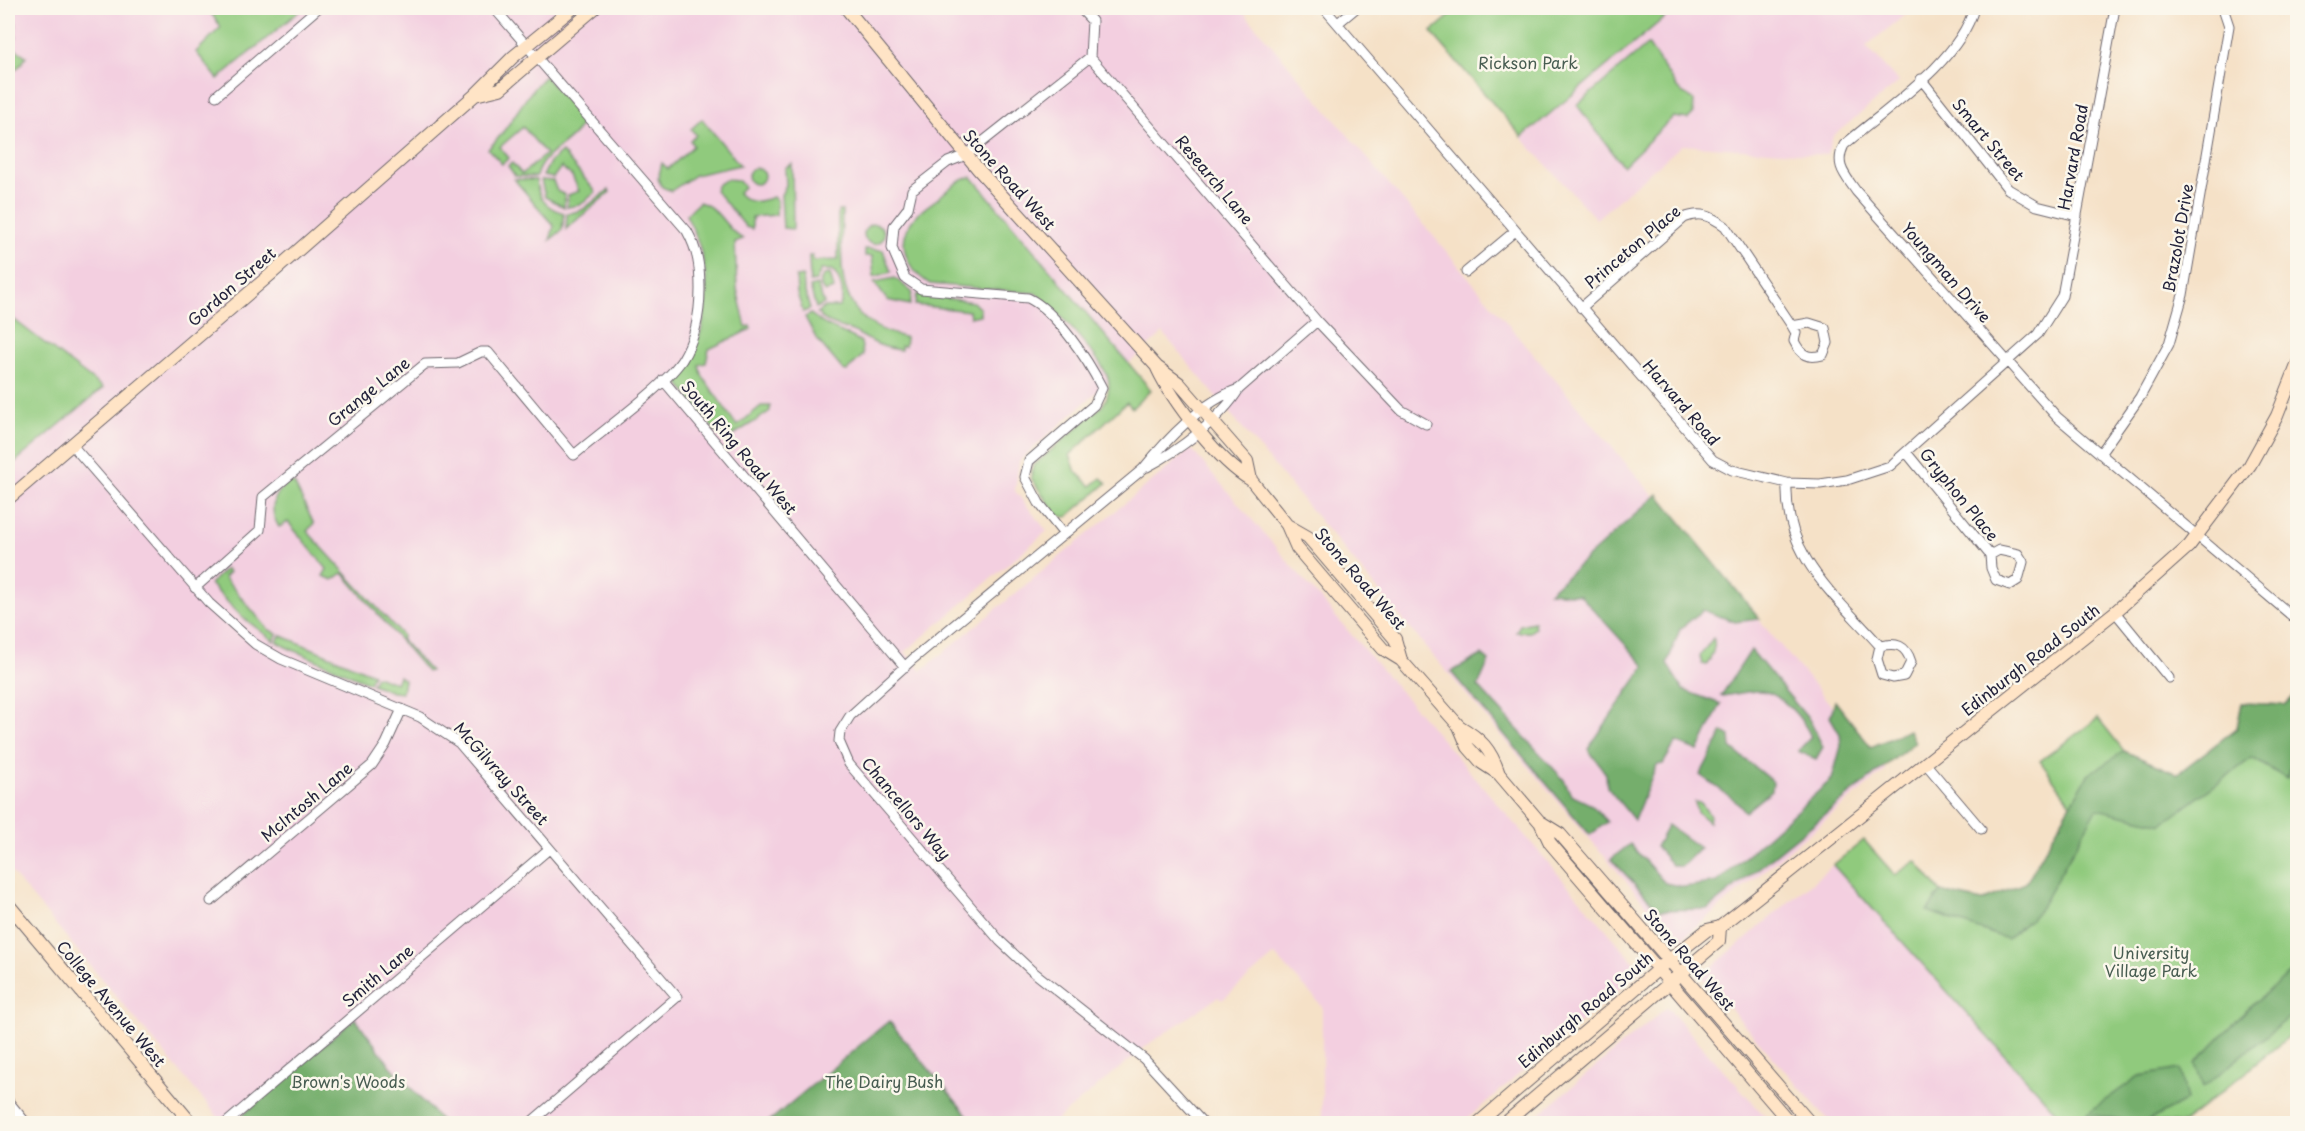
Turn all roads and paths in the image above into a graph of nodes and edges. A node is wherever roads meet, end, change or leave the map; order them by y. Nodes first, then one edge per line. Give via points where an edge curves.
1 (318, 8) edge
2 (494, 8) edge
3 (573, 8) edge
4 (595, 8) edge
5 (846, 8) edge
6 (1080, 8) edge
7 (1324, 8) edge
8 (1356, 8) edge
9 (1974, 8) edge
10 (2115, 8) edge
11 (2223, 8) edge
12 (1338, 23) junction
13 (526, 46) junction
14 (1090, 57) junction
15 (537, 59) junction
16 (1921, 79) junction
17 (475, 95) junction
18 (216, 96) dead end
19 (966, 155) junction
20 (2077, 216) junction
21 (1514, 232) junction
22 (1466, 272) dead end
23 (1581, 308) junction
24 (1317, 321) junction
25 (1792, 326) junction
26 (2007, 363) junction
27 (2298, 363) edge
28 (663, 380) junction
29 (1201, 420) junction
30 (1426, 424) dead end
31 (72, 445) junction
32 (1906, 452) junction
33 (2100, 454) junction
34 (1787, 483) junction
35 (8, 499) edge
36 (1063, 533) junction
37 (2198, 536) junction
38 (1990, 555) dead end
39 (195, 588) junction
40 (2115, 612) junction
41 (2296, 615) edge
42 (1880, 646) dead end
43 (904, 667) junction
44 (2169, 678) dead end
45 (402, 709) junction
46 (1925, 763) junction
47 (1539, 821) junction
48 (1981, 829) dead end
49 (549, 849) junction
50 (211, 901) dead end
51 (8, 903) edge
52 (12, 918) edge
53 (1720, 927) junction
54 (1669, 960) junction
55 (1658, 969) junction
56 (1680, 973) junction
57 (1669, 982) junction
58 (1766, 1095) junction
59 (1789, 1099) junction
60 (8, 1101) edge
61 (27, 1124) edge
62 (192, 1124) edge
63 (225, 1124) edge
64 (529, 1124) edge
65 (1204, 1124) edge
66 (1477, 1124) edge
67 (1504, 1124) edge
68 (1791, 1124) edge
69 (1811, 1124) edge

1 - 18 street
2 - 13 street, South Ring Road West
3 - 13 main road, Gordon Street
4 - 15 main road, Gordon Street
5 - 19 main road, Stone Road West
6 - 14 street via 1092,21
7 - 12 street, Harvard Road
8 - 12 street
9 - 16 street, Youngman Drive via 1960,40
10 - 20 street, Harvard Road
11 - 33 street, Brazolot Drive via 2229,26 2183,296 2169,344 2140,397
12 - 21 street, Harvard Road
13 - 15 street, South Ring Road West
13 - 17 main road, Gordon Street
14 - 19 street
14 - 24 street, Research Lane
15 - 17 main road, Gordon Street via 500,89
15 - 28 street, South Ring Road West via 674,215 697,252 700,303 695,331 683,358
16 - 20 street, Smart Street via 2008,189 2037,206
16 - 26 street, Youngman Drive via 1844,145 1839,167
17 - 31 main road, Gordon Street
19 - 29 main road, Stone Road West via 1156,367 1179,382
19 - 36 street via 948,162 912,190 908,208 894,226 892,248 905,278 921,289 1028,298 1043,305 1097,379 1102,388 1094,405 1029,461 1025,477 1039,504
20 - 26 street, Harvard Road via 2062,296 2038,334
21 - 22 street
21 - 23 street, Harvard Road
23 - 25 street, Princeton Place via 1694,213 1712,216 1725,226
23 - 34 street, Harvard Road via 1713,460 1732,470
24 - 29 street via 1239,389 1231,403
24 - 30 street, Research Lane via 1401,410
25 - 25 street, Princeton Place via 1809,323 1824,328 1828,343 1823,355 1810,358 1800,353
26 - 32 street, Harvard Road
26 - 33 street, Youngman Drive via 2057,417
27 - 37 main road, Edinburgh Road South via 2277,416 2250,465
28 - 39 street, Grange Lane via 574,454 488,352 458,363 425,364 264,497 260,530
28 - 43 street, South Ring Road West
29 - 36 street, Chancellors Way via 1161,446 1143,469
29 - 47 main road, Stone Road West via 1247,461 1251,480 1287,525 1297,548 1340,600 1383,649 1401,660 1459,726 1479,738 1492,753 1499,774
31 - 35 main road, Gordon Street
31 - 39 street, McGilvray Street
32 - 34 street, Harvard Road via 1890,466 1847,480
32 - 38 street, Gryphon Place
33 - 37 street, Youngman Drive
34 - 42 street via 1788,517 1794,541 1811,568
36 - 43 street, Chancellors Way
37 - 40 main road, Edinburgh Road South
37 - 41 street, Youngman Drive
39 - 45 street, McGilvray Street via 222,618 263,649
40 - 44 street
40 - 46 main road, Edinburgh Road South
43 - 65 street, Chancellors Way via 844,724 840,741 845,758 1000,940 1030,970 1144,1059
45 - 49 street, McGilvray Street via 434,724 459,743
45 - 50 street, McIntosh Lane via 372,765
46 - 48 street
46 - 53 main road, Edinburgh Road South
47 - 54 main road, Stone Road West via 1560,834
47 - 55 main road, Stone Road West via 1550,843
49 - 63 street, Smith Lane
49 - 64 street, McGilvray Street via 677,997
51 - 52 main road, College Avenue West
52 - 62 main road, College Avenue West
53 - 54 main road, Edinburgh Road South via 1707,930
53 - 56 main road, Edinburgh Road South via 1719,941
54 - 55 main road, Edinburgh Road South
54 - 56 main road, Stone Road West
55 - 57 main road, Stone Road West
55 - 66 main road, Edinburgh Road South
56 - 57 main road, Edinburgh Road South
56 - 59 main road, Stone Road West
57 - 58 main road, Stone Road West
57 - 67 main road, Edinburgh Road South
58 - 59 main road
58 - 68 main road, Stone Road West
59 - 69 main road, Stone Road West
60 - 61 street

